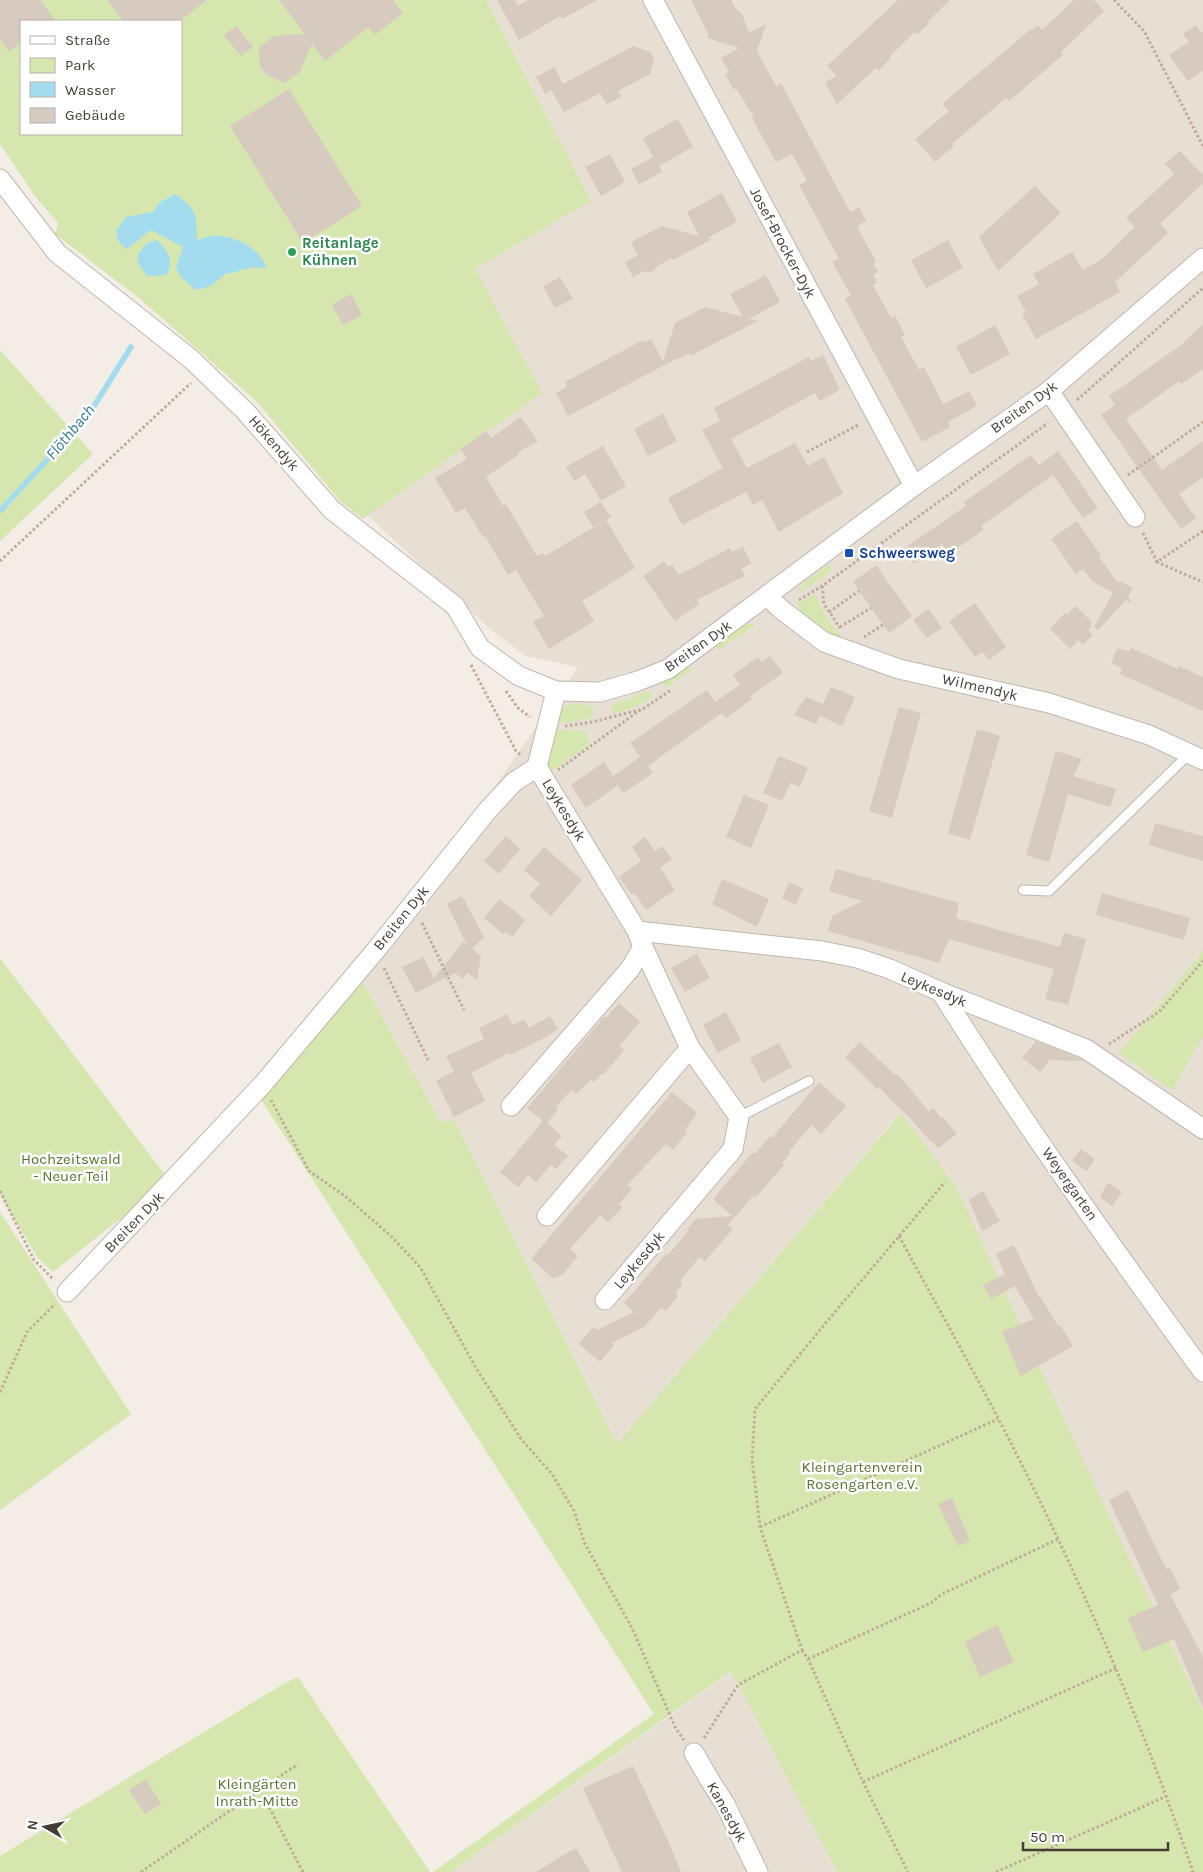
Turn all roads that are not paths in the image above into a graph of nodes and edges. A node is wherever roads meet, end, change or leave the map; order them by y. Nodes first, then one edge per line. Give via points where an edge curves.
1 (653, 0) edge
2 (0, 180) edge
3 (1203, 258) edge
4 (1049, 390) junction
5 (914, 486) junction
6 (1135, 518) road end
7 (767, 596) junction
8 (556, 691) junction
9 (1196, 757) edge
10 (541, 773) junction
11 (1023, 890) dead end
12 (640, 939) junction
13 (941, 992) junction
14 (690, 1048) junction
15 (809, 1081) dead end
16 (511, 1106) dead end
17 (739, 1117) junction
18 (1203, 1129) edge
19 (547, 1216) dead end
20 (66, 1292) road end
21 (605, 1300) dead end
22 (1203, 1372) edge
23 (694, 1753) road end
24 (758, 1872) edge

1 - 5 street, Josef-Brocker-Dyk
2 - 8 street, Hökendyk via 57,253 191,358 245,411 332,510 455,606 480,648 519,676
3 - 4 street, Breiten Dyk
4 - 5 street, Breiten Dyk
4 - 6 street
5 - 7 street, Breiten Dyk
7 - 8 street, Breiten Dyk via 668,669 600,692
7 - 9 street, Wilmendyk via 824,642 899,669 1049,703 1149,735
8 - 10 street
9 - 11 lane via 1049,891
10 - 12 street, Leykesdyk
10 - 20 street, Breiten Dyk via 514,782 487,811 263,1084
12 - 13 street, Leykesdyk via 822,951 890,969
12 - 14 street, Leykesdyk
12 - 16 street via 630,969
13 - 18 street, Leykesdyk via 1086,1049
13 - 22 street, Weyergarten via 982,1058
14 - 17 street, Leykesdyk
14 - 19 street
15 - 17 lane
17 - 21 street, Leykesdyk via 733,1149
23 - 24 street, Kanesdyk via 725,1804

